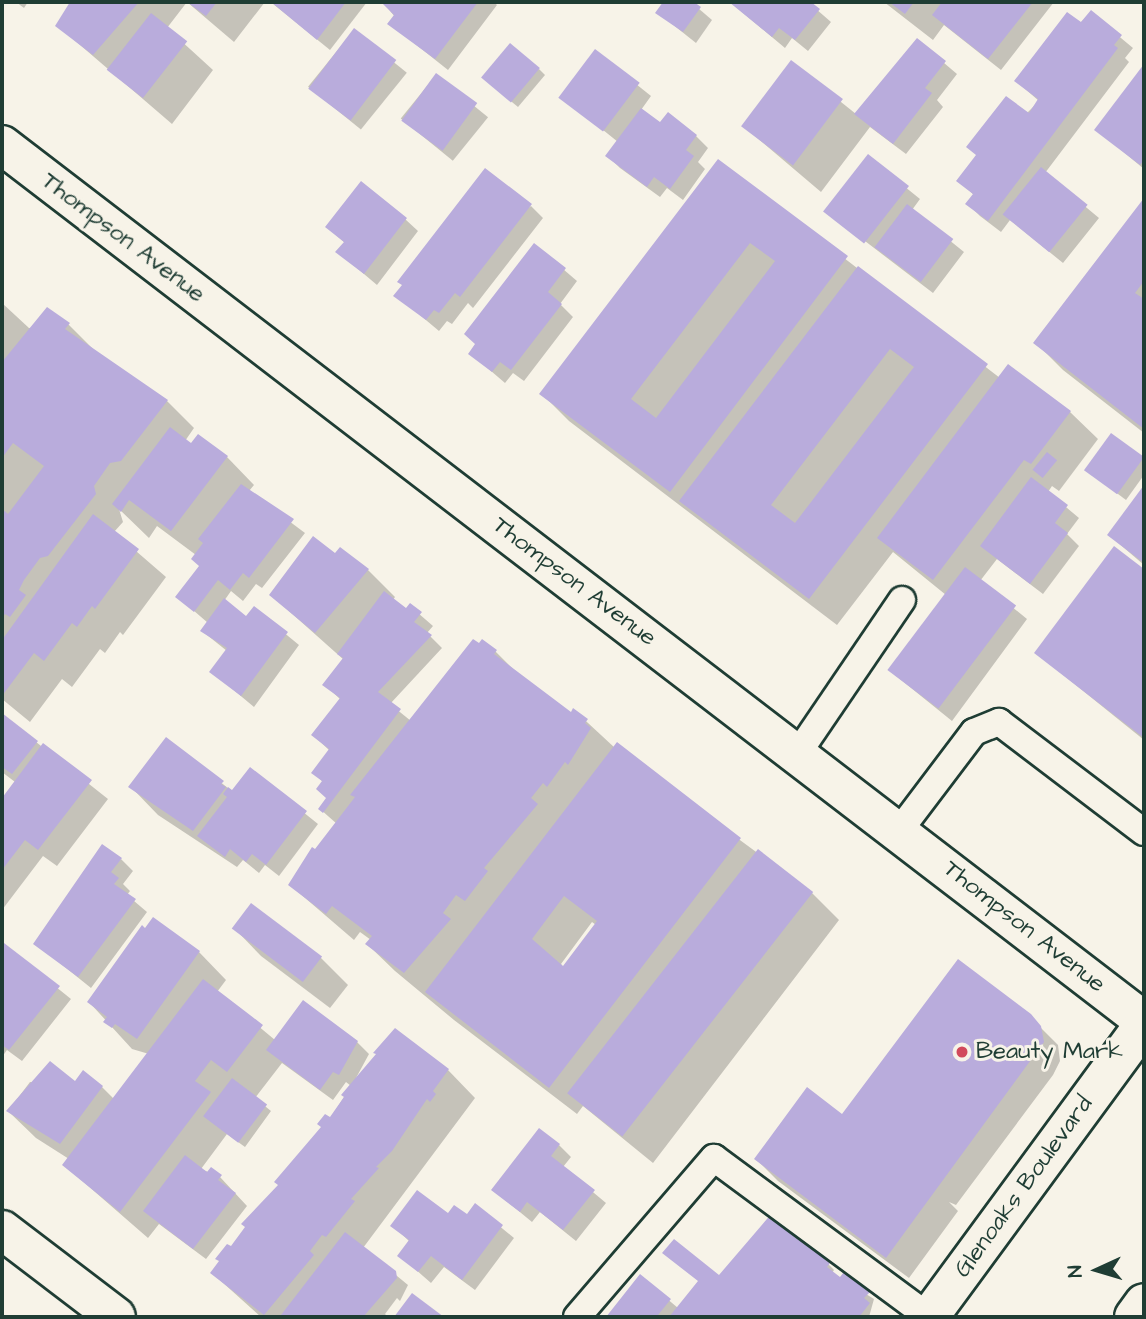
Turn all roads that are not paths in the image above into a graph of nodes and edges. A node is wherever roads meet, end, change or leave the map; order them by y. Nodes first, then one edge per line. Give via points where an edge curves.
1 (2, 145) edge
2 (902, 600) dead end
3 (798, 753) junction
4 (899, 831) junction
5 (1144, 832) edge
6 (1144, 1023) edge
7 (2, 1230) edge
8 (1144, 1303) edge
9 (116, 1317) edge
10 (577, 1317) edge
11 (929, 1317) edge
12 (1134, 1317) edge

1 - 3 street, Thompson Avenue
2 - 3 lane
3 - 4 street, Thompson Avenue
4 - 5 lane via 974,732 999,722
4 - 6 street, Thompson Avenue
6 - 11 street, Glenoaks Boulevard
7 - 9 street
8 - 12 street
10 - 11 lane via 714,1158

